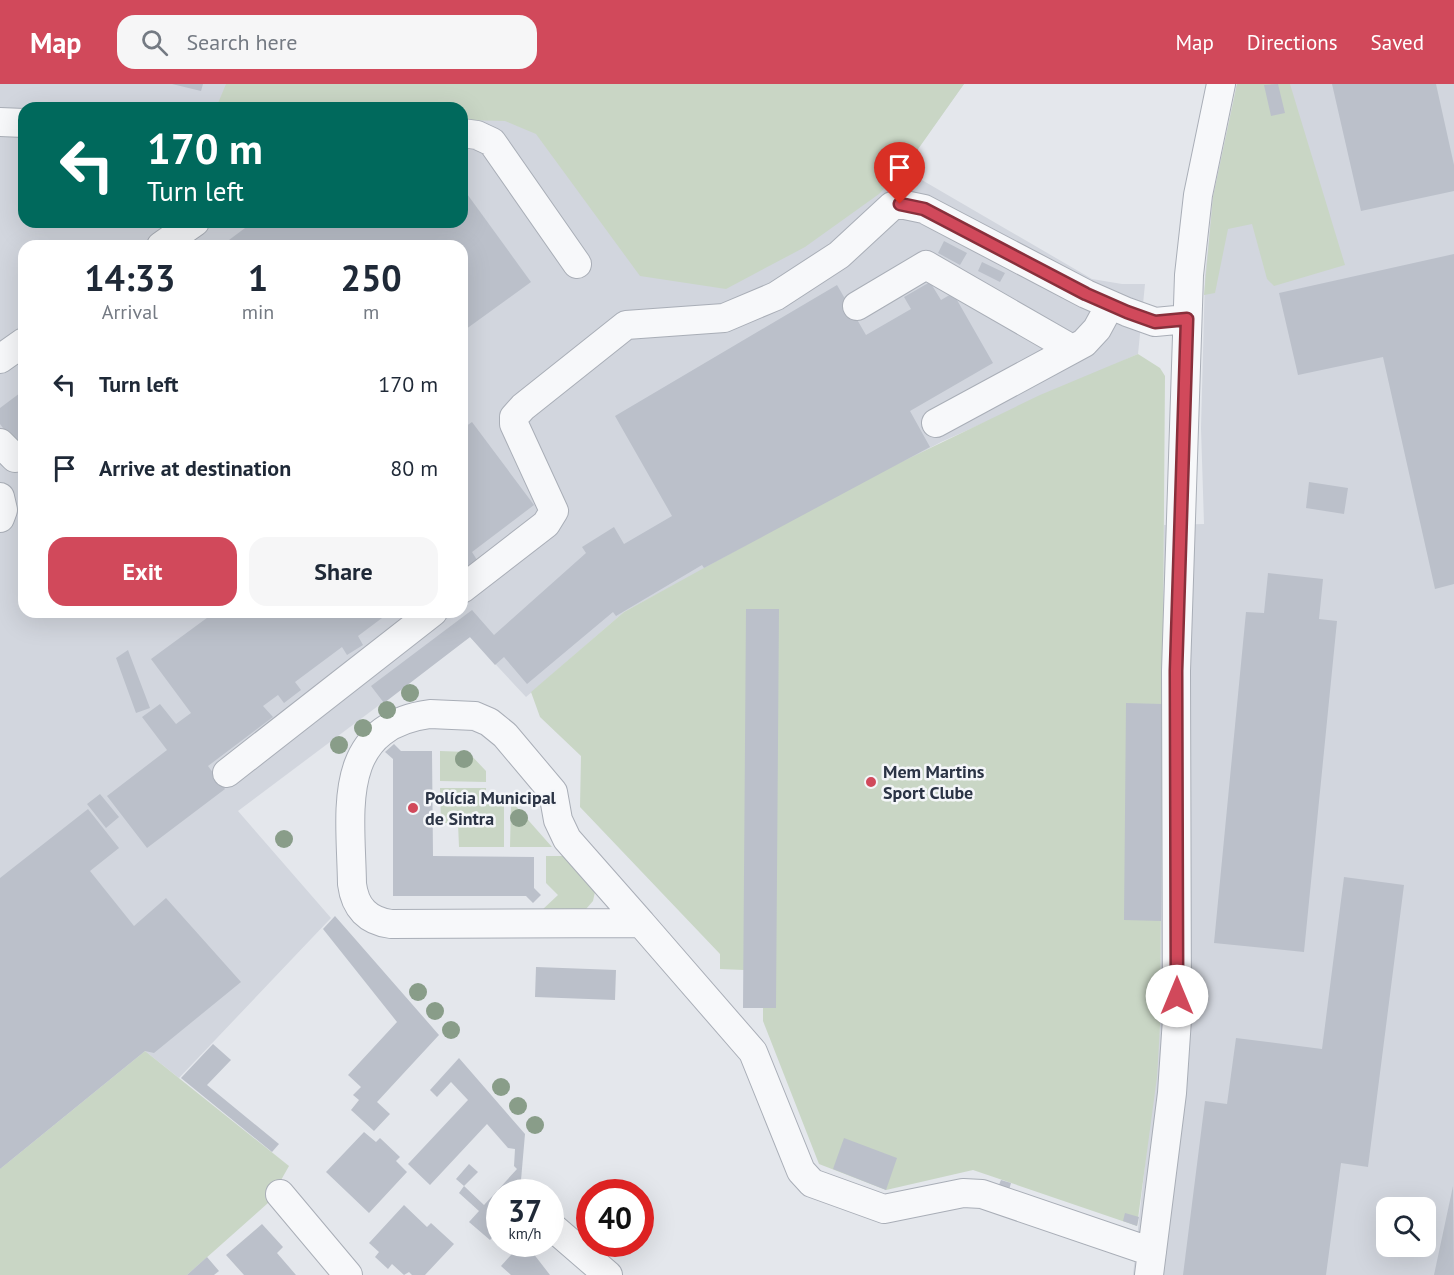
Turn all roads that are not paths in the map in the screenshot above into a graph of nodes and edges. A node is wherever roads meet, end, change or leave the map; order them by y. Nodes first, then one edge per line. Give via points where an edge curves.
1 (1221, 84) edge
2 (0, 122) edge
3 (18, 123) edge
4 (468, 134) edge
5 (186, 228) edge
6 (170, 240) edge
7 (576, 264) dead end
8 (1110, 305) junction
9 (857, 306) dead end
10 (1187, 319) junction
11 (18, 346) edge
12 (1072, 350) junction
13 (0, 359) edge
14 (936, 423) dead end
15 (0, 497) edge
16 (0, 518) edge
17 (468, 584) edge
18 (425, 618) edge
19 (227, 773) dead end
20 (641, 923) junction
21 (279, 1194) dead end
22 (564, 1237) edge
23 (1150, 1264) edge
24 (348, 1275) edge
25 (608, 1275) edge

1 - 10 street via 1198,195
2 - 3 street
4 - 7 street via 492,142
5 - 6 street
8 - 10 street via 1155,322
8 - 12 street via 1090,338
8 - 17 street via 924,209 892,206 838,255 776,296 724,318 626,325 523,407 514,417 514,424 554,511 546,524
9 - 12 street via 926,265
10 - 23 street via 1176,671 1177,1019 1172,1093
11 - 13 street
12 - 14 street
15 - 16 street
18 - 19 street
20 - 20 street via 567,839 547,783 489,722 460,714 410,717 390,725 362,754 351,794 352,884 357,904 372,919 392,924
20 - 23 street via 753,1052 801,1171 812,1183 884,1209 972,1192
21 - 24 street
22 - 25 street

